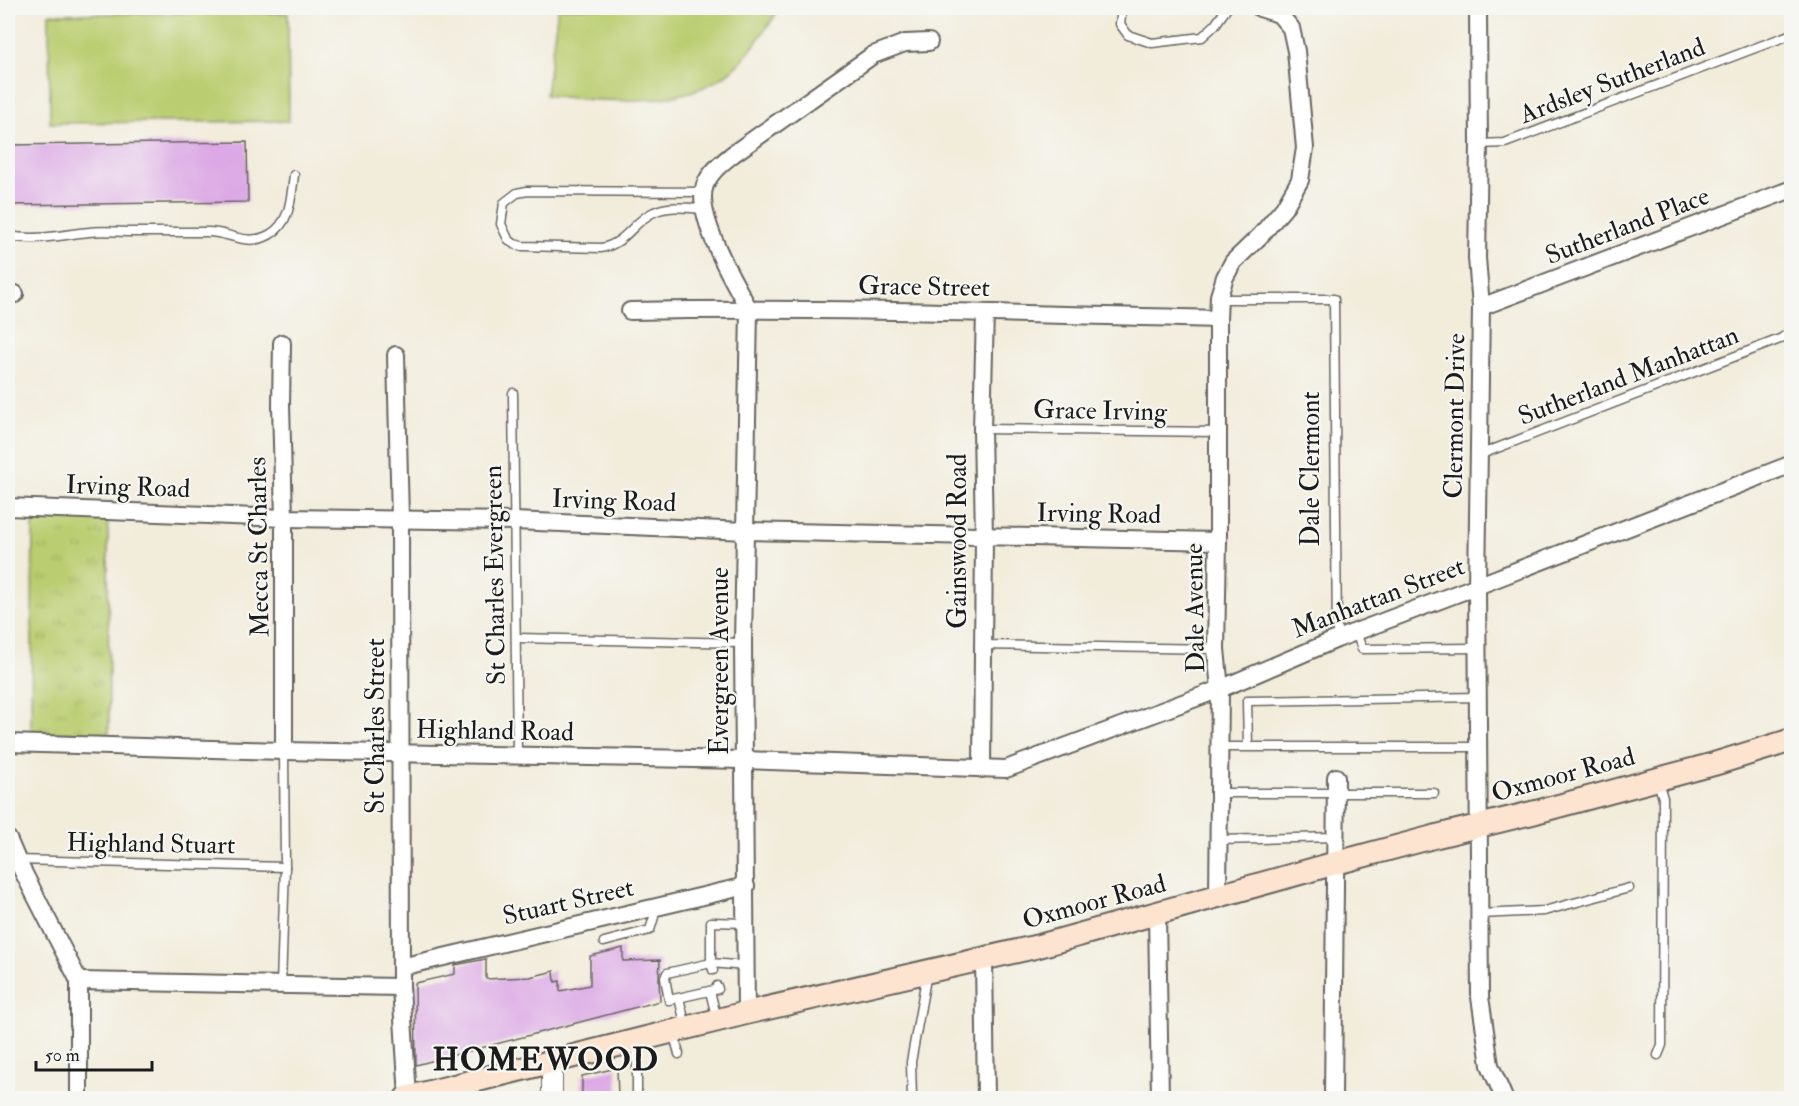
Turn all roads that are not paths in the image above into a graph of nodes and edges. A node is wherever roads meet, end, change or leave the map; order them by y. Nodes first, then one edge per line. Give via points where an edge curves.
1 (1122, 8) edge
2 (1227, 8) edge
3 (1260, 8) edge
4 (1478, 8) edge
5 (1791, 34) edge
6 (929, 42) dead end
7 (1479, 144) junction
8 (294, 175) dead end
9 (1791, 193) edge
10 (704, 200) junction
11 (8, 236) edge
12 (1220, 299) junction
13 (1481, 307) junction
14 (748, 309) junction
15 (630, 311) dead end
16 (985, 313) junction
17 (1218, 319) junction
18 (1791, 331) edge
19 (282, 343) dead end
20 (396, 355) dead end
21 (513, 393) dead end
22 (982, 429) junction
23 (1217, 432) junction
24 (1479, 456) junction
25 (1791, 464) edge
26 (8, 507) edge
27 (284, 518) junction
28 (400, 518) junction
29 (514, 521) junction
30 (746, 531) junction
31 (984, 537) junction
32 (1218, 541) junction
33 (1477, 586) junction
34 (1356, 632) junction
35 (516, 638) junction
36 (1337, 639) junction
37 (743, 643) junction
38 (982, 645) junction
39 (1479, 648) junction
40 (1216, 649) junction
41 (1220, 689) junction
42 (1479, 697) junction
43 (1791, 740) edge
44 (8, 743) edge
45 (1248, 746) junction
46 (1219, 747) junction
47 (1479, 747) junction
48 (284, 751) junction
49 (401, 754) junction
50 (517, 756) junction
51 (744, 760) junction
52 (982, 769) junction
53 (1657, 778) junction
54 (1336, 785) junction
55 (1434, 793) dead end
56 (1219, 794) junction
57 (1480, 825) junction
58 (1336, 837) junction
59 (8, 839) edge
60 (1219, 840) junction
61 (17, 860) junction
62 (1336, 863) junction
63 (285, 867) junction
64 (746, 886) junction
65 (1629, 888) dead end
66 (1218, 896) junction
67 (653, 907) junction
68 (1157, 914) junction
69 (1480, 914) junction
70 (746, 923) junction
71 (604, 942) dead end
72 (984, 960) junction
73 (746, 966) junction
74 (401, 967) junction
75 (712, 967) junction
76 (927, 973) junction
77 (79, 981) junction
78 (281, 985) junction
79 (401, 987) junction
80 (685, 996) junction
81 (746, 1013) junction
82 (717, 1020) junction
83 (679, 1029) junction
84 (637, 1040) junction
85 (679, 1054) dead end
86 (1658, 1055) dead end
87 (552, 1061) junction
88 (79, 1098) edge
89 (407, 1098) edge
90 (552, 1098) edge
91 (637, 1098) edge
92 (912, 1098) edge
93 (986, 1098) edge
94 (1160, 1098) edge
95 (1333, 1098) edge
96 (1504, 1098) edge

1 - 2 lane via 1120,24 1128,35 1152,43 1202,37
3 - 12 street, Dale Avenue via 1279,14 1291,28 1305,148 1300,180 1284,208 1233,262
4 - 7 street, Clermont Drive
5 - 7 lane, Ardsley Sutherland via 1505,143
6 - 10 street via 905,43 873,55 715,169 704,185
7 - 13 street, Clermont Drive via 1477,258
8 - 11 lane via 287,217 270,235 261,238 237,239 215,232
9 - 13 street, Sutherland Place
10 - 10 lane via 527,191 504,203 501,224 508,239 522,246 601,249 612,247 652,212
10 - 14 street via 713,239
12 - 17 street, Dale Avenue
12 - 36 lane, Dale Clermont via 1334,299
13 - 24 street, Clermont Drive
14 - 15 street, Grace Street
14 - 16 street, Grace Street
14 - 30 street, Evergreen Avenue
16 - 17 street, Grace Street
16 - 22 street, Gainswood Road
17 - 23 street, Dale Avenue
18 - 24 lane, Sutherland Manhattan via 1780,339
19 - 27 street, Mecca St Charles
20 - 28 street, St Charles Street
21 - 29 lane, St Charles Evergreen
22 - 23 lane, Grace Irving
22 - 31 street, Gainswood Road
23 - 32 street, Dale Avenue
24 - 33 street, Clermont Drive
25 - 33 street, Manhattan Street
26 - 27 street, Irving Road
27 - 28 street, Irving Road
27 - 48 street, Mecca St Charles
28 - 29 street, Irving Road
28 - 49 street, St Charles Street
29 - 30 street, Irving Road
29 - 35 lane, St Charles Evergreen
30 - 31 street, Irving Road
30 - 37 street, Evergreen Avenue
31 - 32 street, Irving Road
31 - 38 street, Gainswood Road
32 - 40 street, Dale Avenue
33 - 34 street, Manhattan Street
33 - 39 street, Clermont Drive
34 - 36 street, Manhattan Street
34 - 39 lane via 1362,649
35 - 37 lane
35 - 50 lane, St Charles Evergreen
36 - 41 street, Manhattan Street
37 - 51 street, Evergreen Avenue
38 - 40 lane
38 - 52 street, Gainswood Road
39 - 42 street, Clermont Drive
40 - 41 street, Dale Avenue
41 - 46 street, Dale Avenue
41 - 52 street, Manhattan Street via 1006,770
42 - 45 lane via 1248,701
42 - 47 street, Clermont Drive
43 - 53 main road, Oxmoor Road
44 - 48 street, Highland Road
45 - 46 lane
45 - 47 lane
46 - 56 street, Dale Avenue
47 - 57 street, Clermont Drive
48 - 49 street, Highland Road
48 - 63 lane
49 - 50 street, Highland Road
49 - 74 street, St Charles Street
50 - 51 street, Highland Road
51 - 52 street, Highland Road
51 - 64 street, Evergreen Avenue
53 - 57 main road, Oxmoor Road
53 - 86 lane via 1663,798 1662,1045
54 - 55 lane
54 - 56 lane
54 - 58 street
56 - 60 street, Dale Avenue
57 - 62 main road, Oxmoor Road
57 - 69 street, Clermont Drive
58 - 60 lane
58 - 62 street
59 - 61 street
60 - 66 street, Dale Avenue
61 - 63 lane, Highland Stuart
61 - 77 street
62 - 66 main road, Oxmoor Road
62 - 95 street
63 - 78 lane
64 - 67 street, Stuart Street
64 - 70 street, Evergreen Avenue
65 - 69 lane via 1544,911
66 - 68 main road, Oxmoor Road
67 - 71 lane via 650,930
67 - 74 street, Stuart Street
68 - 72 main road, Oxmoor Road
68 - 94 street
69 - 96 street, Clermont Drive via 1480,997 1490,1065
70 - 73 street, Evergreen Avenue
70 - 75 lane via 711,922
72 - 76 main road, Oxmoor Road
72 - 93 street
73 - 75 lane
73 - 81 street, Evergreen Avenue
74 - 79 street, St Charles Street
75 - 80 lane via 667,973 669,1000
76 - 81 main road, Oxmoor Road
76 - 92 lane via 911,1062
77 - 78 street
77 - 88 street
78 - 79 street
79 - 89 street, St Charles Street
80 - 82 lane via 713,988
80 - 83 lane
81 - 82 main road, Oxmoor Road
82 - 83 main road, Oxmoor Road
83 - 84 main road, Oxmoor Road
83 - 85 lane
84 - 87 main road, Oxmoor Road
84 - 91 lane
87 - 89 main road, Oxmoor Road
87 - 90 street

